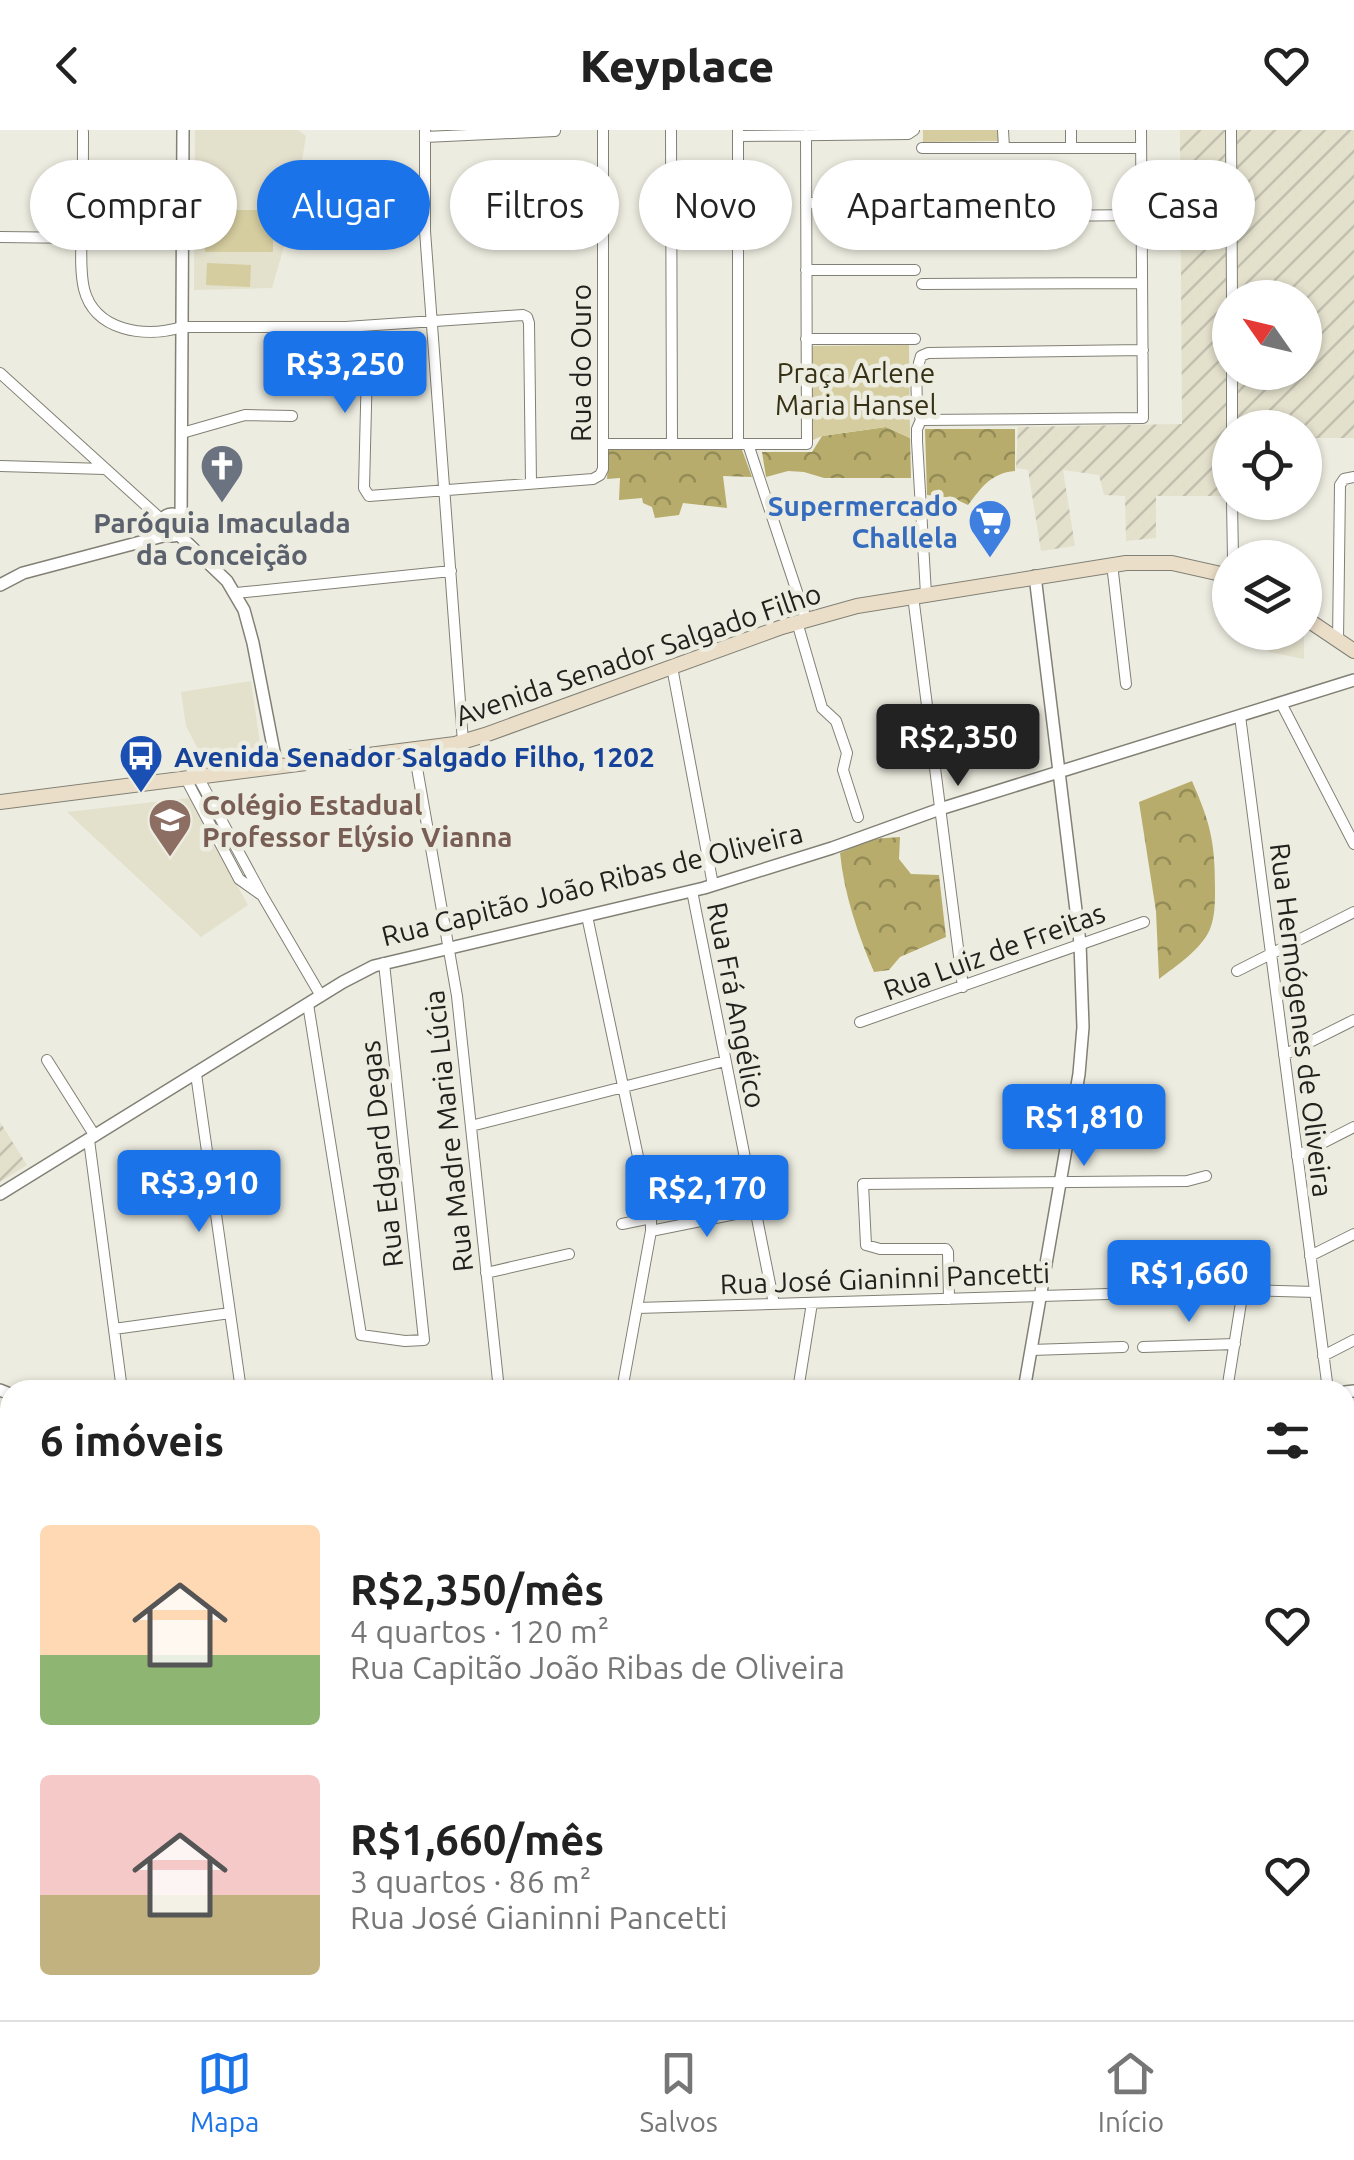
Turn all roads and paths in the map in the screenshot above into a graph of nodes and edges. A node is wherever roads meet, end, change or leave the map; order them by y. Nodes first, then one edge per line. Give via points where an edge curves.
1 (183, 130) edge
2 (603, 130) edge
3 (670, 130) edge
4 (1004, 130) edge
5 (1071, 130) edge
6 (1141, 130) edge
7 (1231, 130) edge
8 (555, 131) edge
9 (913, 131) edge
10 (84, 132) edge
11 (738, 133) edge
12 (426, 134) edge
13 (806, 136) junction
14 (922, 148) dead end
15 (1004, 148) junction
16 (1071, 148) junction
17 (1142, 148) junction
18 (83, 160) edge
19 (1142, 160) edge
20 (806, 203) junction
21 (812, 203) edge
22 (0, 237) edge
23 (30, 237) edge
24 (82, 250) edge
25 (1142, 250) edge
26 (806, 270) junction
27 (915, 270) dead end
28 (1232, 280) edge
29 (1142, 283) junction
30 (922, 284) dead end
31 (432, 321) junction
32 (368, 326) junction
33 (182, 327) junction
34 (914, 338) dead end
35 (806, 339) junction
36 (1142, 350) junction
37 (0, 373) edge
38 (292, 416) dead end
39 (921, 420) junction
40 (182, 432) junction
41 (603, 444) junction
42 (672, 444) junction
43 (743, 444) junction
44 (0, 466) edge
45 (106, 468) junction
46 (1348, 479) edge
47 (531, 484) junction
48 (445, 491) junction
49 (162, 520) junction
50 (176, 530) junction
51 (1112, 564) junction
52 (451, 571) junction
53 (1212, 572) edge
54 (1036, 576) junction
55 (0, 585) edge
56 (236, 593) junction
57 (920, 595) junction
58 (802, 621) junction
59 (1322, 630) edge
60 (1338, 641) junction
61 (1354, 651) edge
62 (672, 668) junction
63 (1354, 680) edge
64 (1126, 684) dead end
65 (1281, 703) junction
66 (1240, 716) junction
67 (463, 742) junction
68 (414, 750) junction
69 (277, 767) junction
70 (1059, 772) junction
71 (192, 778) junction
72 (0, 802) edge
73 (940, 809) junction
74 (858, 817) dead end
75 (1354, 844) edge
76 (713, 885) junction
77 (692, 890) junction
78 (1354, 912) edge
79 (587, 916) junction
80 (1144, 922) dead end
81 (1080, 943) junction
82 (449, 950) junction
83 (1271, 954) junction
84 (384, 963) junction
85 (1236, 971) dead end
86 (962, 987) junction
87 (321, 996) junction
88 (308, 1004) junction
89 (1354, 1020) edge
90 (860, 1022) dead end
91 (1284, 1055) junction
92 (46, 1060) dead end
93 (726, 1060) junction
94 (196, 1074) junction
95 (624, 1087) junction
96 (471, 1126) junction
97 (1354, 1127) edge
98 (92, 1138) junction
99 (1297, 1156) junction
100 (1206, 1176) dead end
101 (1060, 1182) junction
102 (0, 1194) edge
103 (755, 1210) junction
104 (651, 1218) junction
105 (622, 1224) dead end
106 (651, 1231) junction
107 (1354, 1234) edge
108 (569, 1254) dead end
109 (1310, 1256) junction
110 (1248, 1259) dead end
111 (486, 1273) junction
112 (1243, 1290) junction
113 (1315, 1292) junction
114 (1040, 1297) junction
115 (949, 1299) junction
116 (812, 1303) junction
117 (774, 1304) junction
118 (637, 1308) junction
119 (230, 1313) junction
120 (114, 1330) junction
121 (1354, 1340) edge
122 (1235, 1344) junction
123 (1124, 1347) dead end
124 (1144, 1347) dead end
125 (1031, 1350) junction
126 (1323, 1356) junction
127 (121, 1380) edge
128 (240, 1380) edge
129 (498, 1380) edge
130 (624, 1380) edge
131 (800, 1380) edge
132 (1026, 1380) edge
133 (1229, 1380) edge
134 (1327, 1380) edge

1 - 33 street
2 - 41 street, Rua do Ouro
3 - 42 street
4 - 15 street
5 - 16 street
6 - 17 street
7 - 28 street
8 - 12 street
9 - 13 street
10 - 18 street
11 - 13 street
11 - 43 street
12 - 31 street
13 - 20 street
14 - 15 street
15 - 16 street
16 - 17 street
17 - 19 street
20 - 21 street
20 - 26 street
22 - 23 street
24 - 33 street via 83,285 108,323 126,330
25 - 29 street
26 - 27 street
26 - 35 street
29 - 30 street
29 - 36 street
31 - 32 street
31 - 47 street via 526,317
31 - 48 street
32 - 33 street
32 - 48 street via 366,494
33 - 40 street
34 - 35 street
35 - 43 street via 807,444
36 - 39 street via 928,353 918,365
36 - 39 street via 1143,418
37 - 45 street
38 - 40 street via 245,415
39 - 57 street
40 - 50 street
41 - 42 street
41 - 47 street, Rua do Ouro via 602,469 593,479
42 - 43 street
43 - 58 street
44 - 45 street
45 - 49 street
46 - 60 street via 1340,485
47 - 48 street
48 - 52 street
49 - 50 street via 162,530
49 - 50 street via 177,516
50 - 55 street
50 - 56 street
51 - 53 main road, Avenida Senador Salgado Filho
51 - 54 main road, Avenida Senador Salgado Filho
51 - 64 street
52 - 56 street
52 - 67 street
54 - 57 main road, Avenida Senador Salgado Filho
54 - 70 street
56 - 69 street via 251,634
57 - 58 main road, Avenida Senador Salgado Filho
57 - 73 street
58 - 62 main road, Avenida Senador Salgado Filho
58 - 74 street via 822,708 836,721 846,753 843,770
59 - 60 main road
60 - 61 main road
62 - 67 main road, Avenida Senador Salgado Filho
62 - 76 street
63 - 65 street, Rua Capitão João Ribas de Oliveira
65 - 66 street, Rua Capitão João Ribas de Oliveira
65 - 75 street
66 - 70 street, Rua Capitão João Ribas de Oliveira
66 - 83 street, Rua Hermógenes de Oliveira
67 - 68 main road, Avenida Senador Salgado Filho
68 - 69 main road, Avenida Senador Salgado Filho
68 - 82 street, Rua Madre Maria Lúcia
69 - 71 main road, Avenida Senador Salgado Filho
70 - 73 street, Rua Capitão João Ribas de Oliveira
70 - 81 street
71 - 72 main road, Avenida Senador Salgado Filho
71 - 87 street via 239,879 262,895
73 - 76 street, Rua Capitão João Ribas de Oliveira
73 - 86 street
76 - 77 street, Rua Capitão João Ribas de Oliveira
77 - 79 street, Rua Capitão João Ribas de Oliveira
77 - 93 street, Rua Frá Angélico
78 - 83 street
79 - 82 street, Rua Capitão João Ribas de Oliveira
79 - 95 street
80 - 81 street, Rua Luiz de Freitas
81 - 86 street, Rua Luiz de Freitas
81 - 101 street via 1081,1060
82 - 84 street, Rua Capitão João Ribas de Oliveira
82 - 96 street, Rua Madre Maria Lúcia
83 - 85 street
83 - 91 street, Rua Hermógenes de Oliveira
84 - 87 street, Rua Capitão João Ribas de Oliveira
84 - 88 street, Rua Edgard Degas via 424,1340 360,1335
86 - 90 street, Rua Luiz de Freitas
87 - 88 street, Rua Capitão João Ribas de Oliveira
88 - 94 street, Rua Capitão João Ribas de Oliveira
89 - 91 street
91 - 99 street, Rua Hermógenes de Oliveira
92 - 98 street
93 - 95 street
93 - 103 street, Rua Frá Angélico
94 - 98 street, Rua Capitão João Ribas de Oliveira
94 - 119 street
95 - 96 street
95 - 104 street
96 - 111 street, Rua Madre Maria Lúcia
97 - 99 street
98 - 102 street, Rua Capitão João Ribas de Oliveira
98 - 120 street
99 - 109 street, Rua Hermógenes de Oliveira
100 - 101 street
101 - 114 street
101 - 115 street via 863,1184 865,1244 946,1248
103 - 106 street
103 - 117 street, Rua Frá Angélico
104 - 105 street
104 - 106 street
106 - 118 street
107 - 109 street
108 - 111 street
109 - 113 street, Rua Hermógenes de Oliveira
110 - 112 street
111 - 129 street, Rua Madre Maria Lúcia
112 - 113 street, Rua José Gianinni Pancetti
112 - 114 street, Rua José Gianinni Pancetti
112 - 122 street
113 - 126 street, Rua Hermógenes de Oliveira
114 - 115 street, Rua José Gianinni Pancetti
114 - 125 street
115 - 116 street, Rua José Gianinni Pancetti
116 - 117 street, Rua José Gianinni Pancetti
116 - 131 street
117 - 118 street, Rua José Gianinni Pancetti
118 - 130 street
119 - 120 street
119 - 128 street
120 - 127 street
121 - 126 street
122 - 124 street
122 - 133 street
123 - 125 street
125 - 132 street
126 - 134 street, Rua Hermógenes de Oliveira

